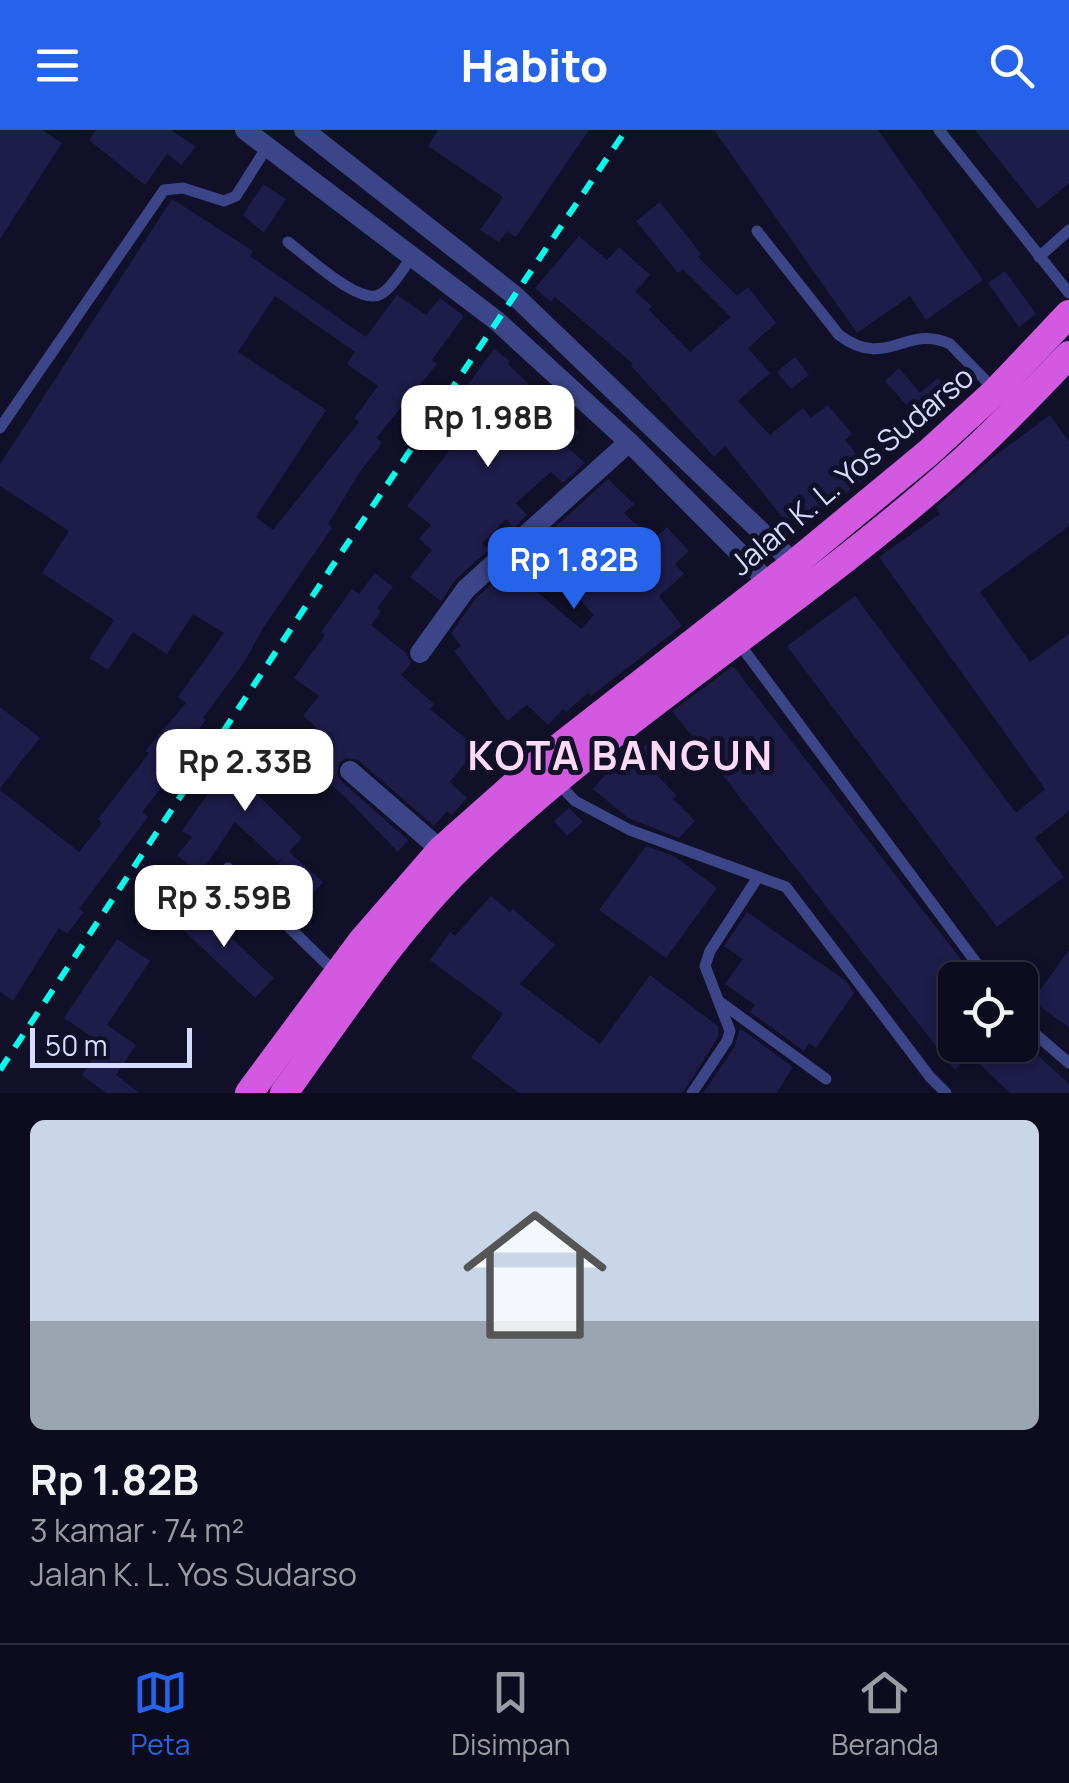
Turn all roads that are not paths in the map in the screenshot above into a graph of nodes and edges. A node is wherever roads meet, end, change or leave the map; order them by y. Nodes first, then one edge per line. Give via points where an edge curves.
1 (245, 130) edge
2 (304, 130) edge
3 (940, 130) edge
4 (267, 147) junction
5 (1069, 230) edge
6 (758, 231) dead end
7 (288, 242) dead end
8 (412, 257) junction
9 (1039, 257) junction
10 (1069, 294) edge
11 (1069, 314) edge
12 (1069, 355) edge
13 (996, 391) junction
14 (0, 428) edge
15 (630, 442) junction
16 (804, 573) junction
17 (778, 592) junction
18 (729, 631) junction
19 (420, 653) dead end
20 (350, 771) dead end
21 (556, 781) junction
22 (441, 850) junction
23 (228, 868) dead end
24 (758, 877) junction
25 (976, 962) edge
26 (337, 974) junction
27 (719, 1000) junction
28 (1038, 1037) edge
29 (1069, 1062) edge
30 (826, 1079) dead end
31 (249, 1093) edge
32 (284, 1093) edge
33 (692, 1093) edge
34 (946, 1093) edge

1 - 4 street
2 - 16 street via 514,295
3 - 9 lane
4 - 8 street
4 - 14 lane via 236,196 224,202 184,188 164,190
5 - 9 lane
6 - 13 lane via 855,347 872,352 928,337 940,340
7 - 8 lane via 366,297 381,294
8 - 15 street via 497,322
9 - 10 lane
11 - 13 highway, Jalan K. L. Yos Sudarso
12 - 16 highway, Jalan K. L. Yos Sudarso via 955,468
13 - 16 highway, Jalan K. L. Yos Sudarso
15 - 17 street
15 - 19 street via 466,588
16 - 17 highway, Jalan K. L. Yos Sudarso
17 - 18 highway, Jalan K. L. Yos Sudarso
18 - 21 highway, Jalan K. L. Yos Sudarso
18 - 22 highway, Jalan K. L. Yos Sudarso via 540,762
18 - 25 lane
20 - 22 street
21 - 24 lane via 575,801 630,830
21 - 32 highway, Jalan K. L. Yos Sudarso via 422,908
22 - 26 highway, Jalan K. L. Yos Sudarso
23 - 26 lane
24 - 27 lane via 705,966
24 - 34 lane via 786,886
26 - 31 highway, Jalan K. L. Yos Sudarso
27 - 30 lane
27 - 33 lane via 730,1031
28 - 29 lane

